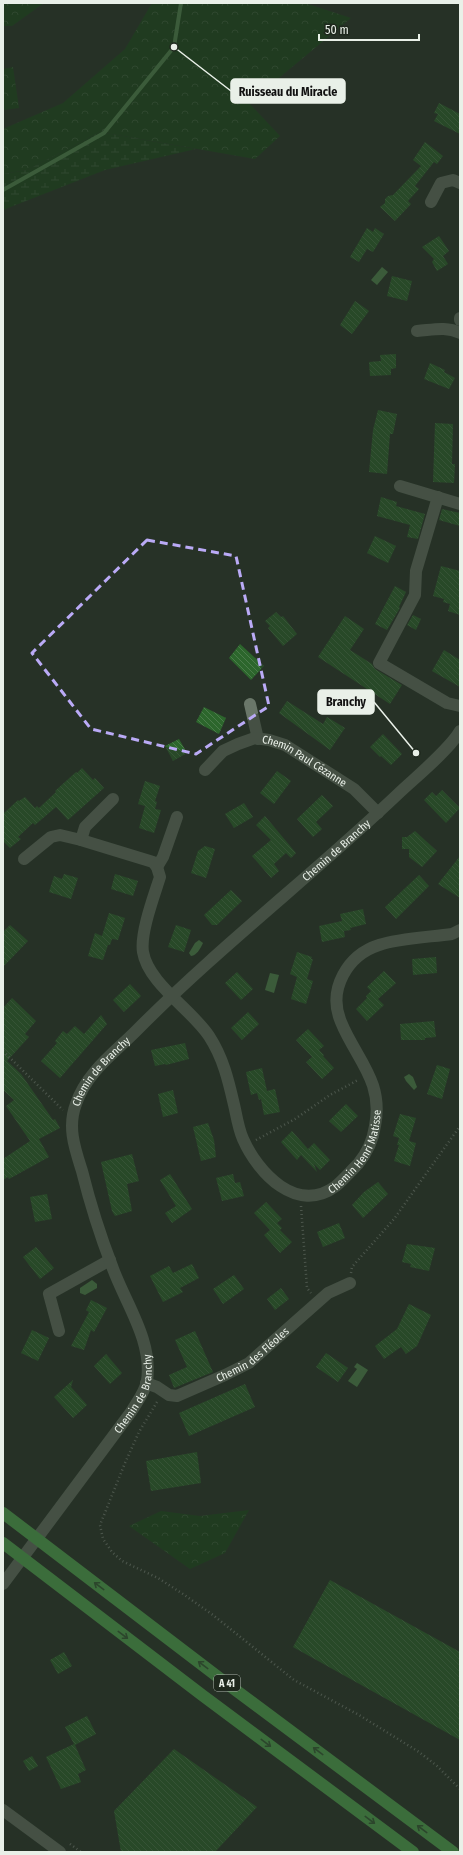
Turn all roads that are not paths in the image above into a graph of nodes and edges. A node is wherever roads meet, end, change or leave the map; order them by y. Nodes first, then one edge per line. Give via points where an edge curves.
1 (460, 183) edge
2 (431, 202) dead end
3 (416, 330) dead end
4 (460, 332) edge
5 (400, 486) dead end
6 (438, 497) junction
7 (460, 504) edge
8 (250, 704) dead end
9 (460, 706) edge
10 (459, 736) edge
11 (258, 739) junction
12 (205, 770) dead end
13 (113, 800) dead end
14 (378, 813) junction
15 (177, 817) dead end
16 (81, 840) junction
17 (24, 859) dead end
18 (157, 867) junction
19 (460, 930) edge
20 (173, 996) junction
21 (110, 1260) junction
22 (350, 1283) road end
23 (59, 1331) dead end
24 (146, 1383) junction
25 (3, 1513) edge
26 (3, 1543) edge
27 (3, 1547) edge
28 (40, 1571) junction
29 (3, 1584) edge
30 (3, 1810) edge
31 (60, 1852) edge
32 (413, 1852) edge
33 (453, 1852) edge

1 - 2 street via 453,180 442,183
3 - 4 street via 441,328
5 - 6 street
6 - 7 street
6 - 9 street via 416,571 415,596 380,663 447,703
8 - 11 street
10 - 14 street, Chemin de Branchy
11 - 12 street, Chemin Paul Cézanne via 223,751
11 - 14 street, Chemin Paul Cézanne via 285,745 354,788
13 - 16 street via 85,827
14 - 20 street, Chemin de Branchy
15 - 18 street
16 - 17 street via 60,835 51,836
16 - 18 street via 153,862
18 - 20 street, Chemin Henri Matisse via 160,877 142,941 143,953 148,967
19 - 20 street, Chemin Henri Matisse via 452,934 381,944 368,950 347,968 337,990 340,1021 373,1083 377,1103 376,1122 372,1140 359,1163 335,1187 320,1194 301,1195 288,1191 264,1172 242,1138 220,1055 208,1035
20 - 21 street, Chemin de Branchy via 97,1068 79,1096 72,1118 74,1145
21 - 23 street via 49,1294
21 - 24 street, Chemin de Branchy via 144,1340 147,1358
22 - 24 street, Chemin des Fléoles via 328,1293 249,1363 225,1375 177,1396 169,1395
24 - 29 street, Chemin de Branchy via 131,1412
33 -> 25 highway, A 41
26 - 28 highway, A 41
27 - 28 highway
28 -> 32 highway, A 41
30 - 31 street

